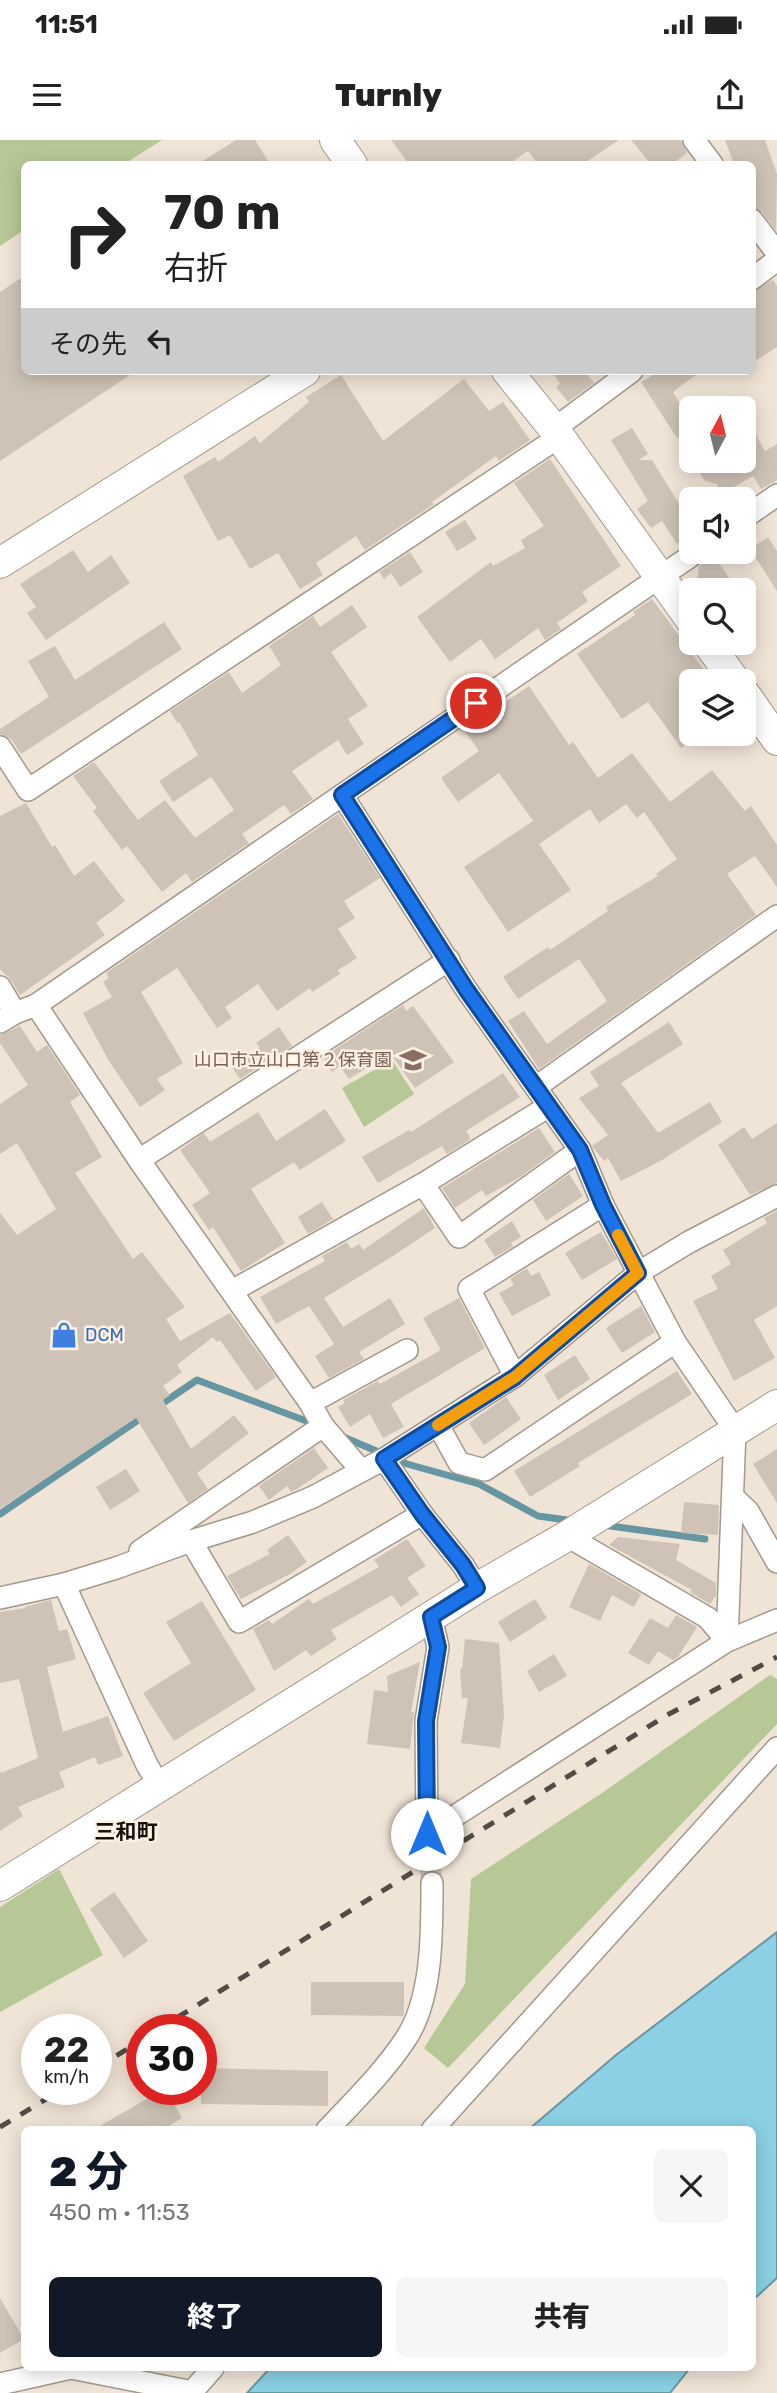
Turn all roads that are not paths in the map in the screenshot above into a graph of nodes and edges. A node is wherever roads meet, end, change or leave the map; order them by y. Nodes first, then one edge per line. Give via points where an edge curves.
1 (335, 140) edge
2 (694, 140) edge
3 (350, 161) edge
4 (710, 161) edge
5 (756, 225) edge
6 (777, 253) edge
7 (777, 260) edge
8 (756, 276) edge
9 (299, 375) edge
10 (510, 375) edge
11 (627, 375) edge
12 (557, 433) junction
13 (777, 495) edge
14 (756, 510) edge
15 (0, 563) edge
16 (680, 564) edge
17 (661, 578) junction
18 (679, 603) edge
19 (756, 710) edge
20 (777, 740) edge
21 (0, 747) edge
22 (342, 795) junction
23 (777, 916) edge
24 (449, 960) junction
25 (0, 987) edge
26 (36, 1005) junction
27 (8, 1018) edge
28 (536, 1087) junction
29 (549, 1106) junction
30 (580, 1150) junction
31 (139, 1160) junction
32 (423, 1184) junction
33 (777, 1195) edge
34 (603, 1205) junction
35 (638, 1273) junction
36 (232, 1291) junction
37 (675, 1342) junction
38 (407, 1350) dead end
39 (515, 1377) junction
40 (310, 1404) junction
41 (777, 1405) edge
42 (438, 1425) junction
43 (323, 1426) junction
44 (735, 1430) junction
45 (384, 1459) junction
46 (360, 1470) junction
47 (734, 1498) junction
48 (422, 1514) junction
49 (567, 1536) junction
50 (191, 1541) junction
51 (777, 1562) edge
52 (116, 1568) junction
53 (64, 1584) junction
54 (477, 1588) junction
55 (0, 1598) edge
56 (431, 1617) junction
57 (777, 1620) edge
58 (727, 1641) junction
59 (777, 1748) edge
60 (159, 1785) junction
61 (432, 1883) tunnel mouth
62 (0, 1886) edge
63 (331, 2126) edge
64 (436, 2126) edge
65 (58, 2371) edge
66 (86, 2371) edge
67 (211, 2371) edge
68 (0, 2384) edge
69 (192, 2392) edge

1 - 3 street
2 - 4 street
5 - 6 street
7 - 8 street
9 - 15 street
10 - 12 street
11 - 12 street
12 - 17 street
12 - 21 street via 28,790
13 - 14 street
16 - 17 street
17 - 18 street
17 - 22 street
19 - 20 street
22 - 24 street
22 - 26 street
23 - 28 street
24 - 28 street
24 - 31 street
25 - 27 street
26 - 27 street
26 - 31 street
28 - 29 street
29 - 30 street
29 - 32 street
30 - 32 street via 459,1237
30 - 34 street
31 - 36 street
32 - 36 street
33 - 35 street
34 - 35 street
34 - 39 street via 469,1289
35 - 37 street
35 - 39 street
36 - 40 street
37 - 42 street via 485,1470 459,1463
37 - 44 street
38 - 40 street
39 - 42 street
40 - 43 street
41 - 44 street
42 - 45 street
43 - 46 street
43 - 52 street
44 - 47 street
44 - 49 street
45 - 46 street
45 - 48 street
46 - 50 street via 313,1497
47 - 51 street via 748,1511
47 - 58 street
48 - 50 street via 239,1622
48 - 54 street
49 - 54 street
49 - 58 street via 708,1618
50 - 52 street
52 - 53 street
53 - 55 street
53 - 60 street
54 - 56 street
56 - 58 street via 438,1647 426,1721 427,1834
56 - 60 street
57 - 58 street
59 - 64 street
60 - 62 street
61 - 63 street via 428,1976 407,2038
65 - 68 street
66 - 69 street
67 - 69 street

